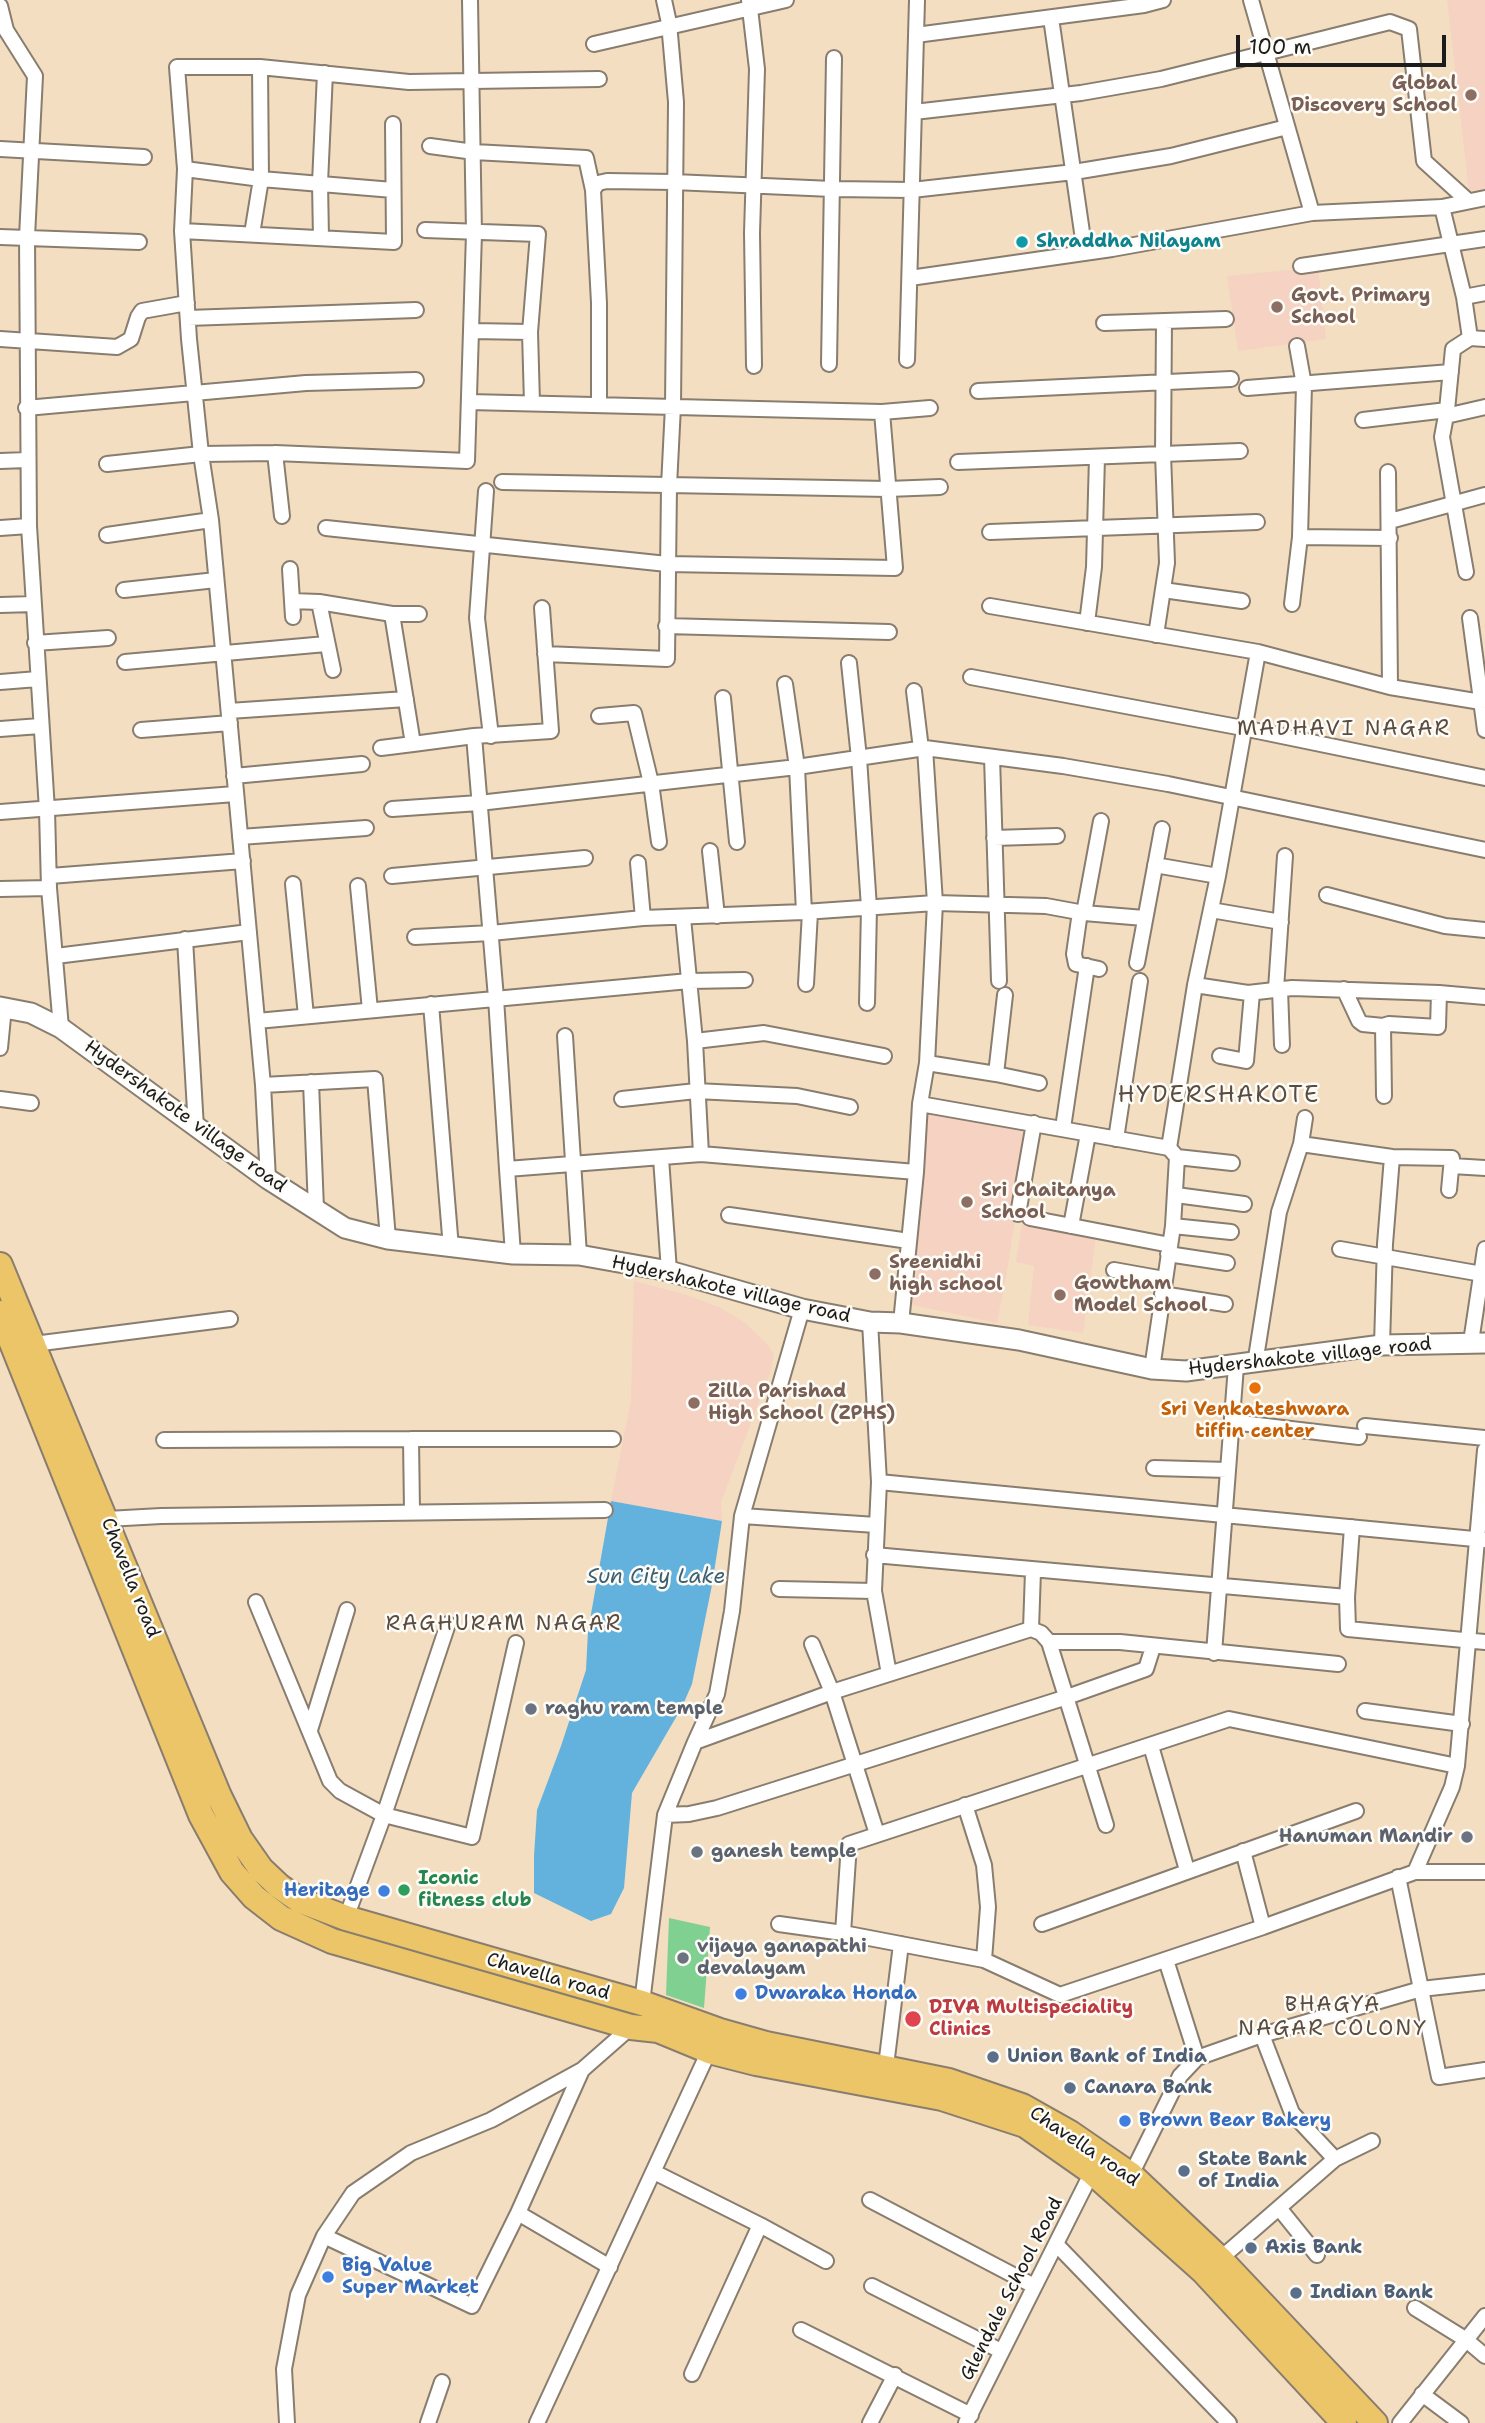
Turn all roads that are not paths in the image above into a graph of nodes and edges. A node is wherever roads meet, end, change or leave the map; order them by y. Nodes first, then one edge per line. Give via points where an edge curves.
1 (470, 0) edge
2 (664, 0) edge
3 (786, 0) edge
4 (917, 0) edge
5 (1163, 0) edge
6 (1251, 0) edge
7 (750, 4) edge
8 (0, 6) edge
9 (1051, 18) junction
10 (669, 27) junction
11 (916, 35) junction
12 (594, 44) dead end
13 (1265, 52) junction
14 (834, 58) dead end
15 (260, 67) junction
16 (325, 73) junction
17 (599, 79) dead end
18 (471, 81) junction
19 (1064, 94) junction
20 (914, 112) junction
21 (393, 124) dead end
22 (1287, 127) junction
23 (430, 146) dead end
24 (0, 149) edge
25 (30, 150) junction
26 (474, 152) junction
27 (144, 157) dead end
28 (184, 169) junction
29 (1074, 172) junction
30 (261, 179) junction
31 (674, 182) junction
32 (320, 183) junction
33 (753, 186) junction
34 (832, 189) junction
35 (393, 190) junction
36 (593, 190) junction
37 (912, 190) junction
38 (1485, 198) edge
39 (1467, 201) junction
40 (1443, 207) junction
41 (1312, 213) junction
42 (425, 230) dead end
43 (182, 231) junction
44 (474, 233) junction
45 (252, 234) junction
46 (0, 237) edge
47 (27, 237) junction
48 (321, 239) junction
49 (1485, 239) edge
50 (139, 242) dead end
51 (1452, 244) junction
52 (1085, 253) junction
53 (1301, 266) dead end
54 (910, 278) junction
55 (1485, 293) edge
56 (1464, 297) junction
57 (416, 310) dead end
58 (188, 311) junction
59 (1226, 319) dead end
60 (1164, 321) junction
61 (1104, 323) dead end
62 (472, 331) junction
63 (530, 332) junction
64 (1470, 338) junction
65 (1485, 339) edge
66 (0, 340) edge
67 (26, 342) junction
68 (1297, 346) dead end
69 (907, 360) dead end
70 (829, 364) dead end
71 (754, 366) dead end
72 (1451, 372) junction
73 (1231, 379) dead end
74 (416, 380) dead end
75 (1164, 382) junction
76 (1304, 385) junction
77 (1247, 388) dead end
78 (978, 391) dead end
79 (196, 393) junction
80 (470, 402) junction
81 (532, 403) junction
82 (599, 403) junction
83 (673, 406) junction
84 (1485, 407) edge
85 (26, 408) junction
86 (930, 408) dead end
87 (882, 412) junction
88 (1447, 413) junction
89 (1363, 420) dead end
90 (1240, 451) dead end
91 (275, 453) junction
92 (201, 454) junction
93 (1163, 454) junction
94 (1097, 457) junction
95 (27, 460) junction
96 (0, 461) edge
97 (958, 462) dead end
98 (107, 464) dead end
99 (1388, 472) dead end
100 (502, 482) dead end
101 (669, 486) junction
102 (940, 486) dead end
103 (888, 489) junction
104 (486, 491) dead end
105 (1485, 495) edge
106 (1453, 503) junction
107 (282, 516) dead end
108 (211, 520) junction
109 (1390, 521) junction
110 (1256, 522) dead end
111 (1166, 525) junction
112 (29, 526) junction
113 (0, 528) edge
114 (326, 528) dead end
115 (1095, 528) junction
116 (990, 532) dead end
117 (107, 535) dead end
118 (1300, 537) junction
119 (1390, 538) junction
120 (481, 545) junction
121 (667, 564) junction
122 (290, 569) dead end
123 (1466, 572) dead end
124 (216, 580) junction
125 (124, 590) dead end
126 (1163, 590) junction
127 (292, 601) junction
128 (1242, 601) dead end
129 (319, 602) junction
130 (33, 604) junction
131 (1292, 604) dead end
132 (0, 606) edge
133 (990, 606) dead end
134 (542, 608) dead end
135 (392, 614) junction
136 (419, 614) dead end
137 (293, 617) dead end
138 (1470, 618) dead end
139 (1087, 623) junction
140 (666, 626) junction
141 (890, 632) dead end
142 (1156, 635) junction
143 (108, 638) dead end
144 (35, 643) junction
145 (326, 644) junction
146 (1258, 652) junction
147 (223, 654) junction
148 (545, 654) junction
149 (125, 662) dead end
150 (849, 663) dead end
151 (333, 670) dead end
152 (971, 677) dead end
153 (37, 679) junction
154 (0, 682) edge
155 (785, 684) dead end
156 (1390, 687) junction
157 (914, 691) dead end
158 (723, 698) dead end
159 (406, 699) junction
160 (1481, 702) junction
161 (599, 716) dead end
162 (229, 717) junction
163 (40, 726) junction
164 (1243, 727) junction
165 (0, 729) edge
166 (141, 730) dead end
167 (1485, 730) edge
168 (474, 736) junction
169 (491, 736) junction
170 (412, 744) junction
171 (381, 748) dead end
172 (923, 749) junction
173 (992, 757) junction
174 (859, 758) junction
175 (362, 764) dead end
176 (797, 767) junction
177 (731, 774) junction
178 (234, 776) junction
179 (1485, 778) edge
180 (651, 783) junction
181 (235, 794) junction
182 (1233, 797) junction
183 (479, 803) junction
184 (393, 809) dead end
185 (47, 810) junction
186 (0, 812) edge
187 (1101, 821) dead end
188 (366, 828) dead end
189 (1162, 829) dead end
190 (1057, 836) dead end
191 (240, 837) junction
192 (994, 838) junction
193 (659, 842) dead end
194 (737, 842) dead end
195 (1485, 850) edge
196 (710, 851) dead end
197 (1285, 856) dead end
198 (585, 858) dead end
199 (243, 861) junction
200 (638, 863) dead end
201 (1155, 865) junction
202 (485, 866) junction
203 (391, 876) dead end
204 (1218, 876) junction
205 (50, 882) junction
206 (293, 884) dead end
207 (358, 886) dead end
208 (0, 889) edge
209 (1327, 895) dead end
210 (935, 903) junction
211 (996, 905) junction
212 (869, 908) junction
213 (1211, 910) junction
214 (807, 912) junction
215 (1082, 913) junction
216 (717, 916) junction
217 (643, 918) junction
218 (683, 918) junction
219 (1144, 918) junction
220 (1281, 922) junction
221 (1485, 930) edge
222 (249, 932) junction
223 (491, 933) junction
224 (415, 937) dead end
225 (185, 939) junction
226 (56, 956) junction
227 (1137, 963) dead end
228 (745, 980) dead end
229 (689, 981) junction
230 (1140, 981) dead end
231 (806, 984) dead end
232 (1195, 985) junction
233 (1278, 989) junction
234 (1344, 989) junction
235 (1252, 993) junction
236 (1439, 993) junction
237 (1485, 997) edge
238 (496, 998) junction
239 (431, 1003) junction
240 (867, 1003) dead end
241 (2, 1007) edge
242 (370, 1010) junction
243 (306, 1016) junction
244 (257, 1021) junction
245 (1382, 1026) junction
246 (61, 1028) junction
247 (565, 1036) dead end
248 (695, 1041) junction
249 (1282, 1045) dead end
250 (0, 1048) edge
251 (884, 1056) dead end
252 (1220, 1056) dead end
253 (927, 1063) junction
254 (996, 1074) junction
255 (311, 1082) junction
256 (1039, 1083) dead end
257 (263, 1085) junction
258 (696, 1091) junction
259 (1384, 1096) dead end
260 (0, 1099) edge
261 (622, 1099) dead end
262 (30, 1103) dead end
263 (920, 1104) junction
264 (850, 1107) dead end
265 (1305, 1118) dead end
266 (1034, 1123) junction
267 (196, 1128) junction
268 (1063, 1128) junction
269 (1088, 1134) junction
270 (1116, 1139) junction
271 (1301, 1144) junction
272 (1173, 1153) junction
273 (701, 1154) junction
274 (1392, 1157) junction
275 (661, 1158) junction
276 (1232, 1163) dead end
277 (573, 1165) junction
278 (1451, 1166) junction
279 (1485, 1168) edge
280 (507, 1169) junction
281 (916, 1171) junction
282 (268, 1179) junction
283 (1449, 1190) dead end
284 (1176, 1195) junction
285 (1244, 1204) dead end
286 (316, 1209) junction
287 (729, 1215) dead end
288 (1071, 1226) junction
289 (1173, 1226) junction
290 (1231, 1232) dead end
291 (388, 1239) junction
292 (909, 1241) junction
293 (451, 1248) junction
294 (1485, 1249) edge
295 (1169, 1250) junction
296 (1340, 1250) dead end
297 (513, 1254) junction
298 (579, 1255) junction
299 (1385, 1257) junction
300 (1227, 1264) dead end
301 (0, 1265) edge
302 (1483, 1268) edge
303 (1114, 1270) dead end
304 (669, 1271) junction
305 (1163, 1287) junction
306 (1225, 1304) dead end
307 (802, 1309) junction
308 (0, 1313) edge
309 (230, 1319) dead end
310 (870, 1322) junction
311 (901, 1323) junction
312 (1478, 1343) edge
313 (34, 1344) junction
314 (1382, 1345) junction
315 (1245, 1365) junction
316 (1152, 1369) junction
317 (1232, 1422) junction
318 (1485, 1438) edge
319 (411, 1439) junction
320 (613, 1439) dead end
321 (164, 1440) dead end
322 (1485, 1450) edge
323 (1154, 1468) dead end
324 (1228, 1470) junction
325 (879, 1482) junction
326 (606, 1510) dead end
327 (412, 1511) junction
328 (1224, 1515) junction
329 (742, 1516) junction
330 (876, 1525) junction
331 (96, 1526) junction
332 (1352, 1527) junction
333 (1481, 1540) edge
334 (874, 1555) junction
335 (1033, 1571) junction
336 (1219, 1587) junction
337 (779, 1589) dead end
338 (874, 1591) junction
339 (1347, 1597) junction
340 (256, 1602) dead end
341 (347, 1610) dead end
342 (448, 1624) dead end
343 (1031, 1629) junction
344 (1469, 1640) junction
345 (1049, 1642) junction
346 (1485, 1642) edge
347 (516, 1643) dead end
348 (812, 1644) dead end
349 (1153, 1647) junction
350 (1214, 1653) junction
351 (1338, 1664) dead end
352 (889, 1674) junction
353 (832, 1692) junction
354 (1067, 1698) junction
355 (1365, 1711) dead end
356 (1462, 1724) junction
357 (310, 1730) junction
358 (695, 1742) junction
359 (1151, 1746) junction
360 (856, 1763) junction
361 (1457, 1766) junction
362 (1089, 1767) junction
363 (965, 1805) junction
364 (1356, 1811) dead end
365 (384, 1815) junction
366 (665, 1815) junction
367 (1106, 1825) dead end
368 (877, 1834) junction
369 (1243, 1851) junction
370 (1187, 1870) junction
371 (1415, 1872) junction
372 (1485, 1872) edge
373 (1398, 1877) junction
374 (346, 1918) junction
375 (779, 1924) dead end
376 (1042, 1924) dead end
377 (1263, 1927) junction
378 (843, 1933) junction
379 (901, 1944) junction
380 (984, 1960) junction
381 (1166, 1960) junction
382 (1485, 1982) edge
383 (1421, 1989) junction
384 (642, 2004) junction
385 (631, 2027) junction
386 (1262, 2035) junction
387 (709, 2051) junction
388 (1197, 2057) junction
389 (886, 2066) junction
390 (582, 2070) junction
391 (1485, 2070) edge
392 (1372, 2141) dead end
393 (1335, 2159) junction
394 (654, 2172) junction
395 (1092, 2172) junction
396 (1131, 2175) junction
397 (870, 2200) dead end
398 (1279, 2208) junction
399 (518, 2213) junction
400 (760, 2225) junction
401 (324, 2236) junction
402 (1056, 2244) junction
403 (1317, 2255) dead end
404 (1220, 2259) junction
405 (826, 2261) dead end
406 (610, 2267) junction
407 (872, 2286) dead end
408 (1034, 2286) junction
409 (1415, 2308) dead end
410 (1485, 2316) edge
411 (802, 2330) dead end
412 (1465, 2339) junction
413 (1001, 2351) junction
414 (1485, 2356) edge
415 (692, 2374) dead end
416 (895, 2375) junction
417 (442, 2382) dead end
418 (1422, 2394) junction
419 (969, 2419) edge
420 (1333, 2419) edge
421 (287, 2423) edge
422 (428, 2423) edge
423 (537, 2423) edge
424 (870, 2423) edge
425 (1229, 2423) edge
426 (1375, 2423) edge
427 (1400, 2423) edge
428 (1461, 2423) edge

1 - 18 street
2 - 10 street
3 - 7 street
4 - 11 street
5 - 9 street
6 - 13 street
7 - 10 street
7 - 33 street via 757,69
8 - 25 street via 6,30 35,76
9 - 11 street
9 - 19 street
10 - 12 street
10 - 31 street via 676,102
11 - 20 street
13 - 19 street via 1161,79
13 - 22 street
13 - 39 street via 1390,22 1409,29 1424,161
14 - 34 street
15 - 16 street
15 - 28 street via 177,67
15 - 30 street
16 - 18 street via 410,82
16 - 32 street
17 - 18 street
18 - 26 street
19 - 20 street
19 - 29 street
20 - 37 street
21 - 35 street
22 - 29 street via 1171,156
22 - 41 street
23 - 26 street
24 - 25 street
25 - 27 street
25 - 47 street
26 - 36 street via 586,158
26 - 44 street
28 - 30 street
28 - 43 street
29 - 37 street
29 - 52 street
30 - 32 street
30 - 45 street
31 - 33 street
31 - 36 street via 607,181
31 - 83 street
32 - 35 street
32 - 48 street
33 - 34 street
33 - 71 street
34 - 37 street
34 - 70 street
35 - 48 street via 394,242
36 - 82 street
37 - 54 street
38 - 39 street
39 - 40 street
40 - 41 street
40 - 51 street
41 - 52 street
42 - 44 street
43 - 45 street
43 - 58 street
44 - 62 street
44 - 63 street via 538,234
45 - 48 street
46 - 47 street
47 - 50 street
47 - 67 street
49 - 51 street
51 - 53 street
51 - 56 street
52 - 54 street
54 - 69 street
55 - 56 street
56 - 64 street
57 - 58 street
58 - 67 street via 142,311 131,339 117,347
58 - 79 street
59 - 60 street
60 - 61 street
60 - 75 street
62 - 63 street
62 - 80 street
63 - 81 street
64 - 65 street
64 - 72 street via 1454,349
66 - 67 street
67 - 85 street
68 - 76 street
72 - 76 street
72 - 88 street
73 - 75 street
74 - 79 street
75 - 78 street
75 - 93 street
76 - 77 street
76 - 118 street
79 - 85 street
79 - 92 street
80 - 81 street
80 - 91 street via 467,461
81 - 82 street
82 - 83 street
83 - 87 street
83 - 101 street
84 - 88 street
85 - 95 street
86 - 87 street
87 - 103 street
88 - 89 street
88 - 106 street via 1441,437
90 - 93 street
91 - 92 street
91 - 107 street
92 - 98 street
92 - 108 street
93 - 94 street
93 - 111 street
94 - 97 street
94 - 115 street
95 - 96 street
95 - 112 street
99 - 109 street
100 - 101 street
101 - 103 street
101 - 121 street
102 - 103 street
103 - 121 street via 895,568
104 - 120 street
105 - 106 street
106 - 109 street
106 - 123 street
108 - 117 street
108 - 124 street
109 - 119 street
110 - 111 street
111 - 115 street
111 - 126 street
112 - 113 street
112 - 130 street
114 - 120 street
115 - 116 street
115 - 139 street
118 - 119 street
118 - 131 street
119 - 156 street
120 - 121 street
120 - 169 street via 477,618
121 - 140 street
122 - 127 street
124 - 125 street
124 - 147 street
126 - 128 street
126 - 142 street
127 - 129 street
127 - 137 street
129 - 135 street
129 - 145 street
130 - 132 street
130 - 144 street
133 - 139 street
134 - 148 street
135 - 136 street
135 - 159 street
138 - 160 street
139 - 142 street
140 - 141 street
140 - 148 street via 667,659
142 - 146 street
143 - 144 street
144 - 153 street
145 - 147 street
145 - 151 street
146 - 156 street
146 - 164 street
147 - 149 street
147 - 162 street
148 - 169 street via 551,732
150 - 174 street
152 - 164 street
153 - 154 street
153 - 163 street
155 - 176 street
156 - 160 street
157 - 172 street
158 - 177 street
159 - 162 street
159 - 170 street
160 - 167 street
161 - 180 street via 634,713
162 - 166 street
162 - 178 street
163 - 165 street
163 - 185 street
164 - 179 street
164 - 182 street
168 - 169 street
168 - 170 street
168 - 183 street
170 - 171 street
172 - 173 street
172 - 174 street
172 - 210 street
173 - 182 street
173 - 192 street
174 - 176 street
174 - 212 street
175 - 178 street
176 - 177 street
176 - 214 street
177 - 180 street
177 - 194 street
178 - 181 street
180 - 183 street
180 - 193 street
181 - 185 street
181 - 191 street
182 - 195 street
182 - 204 street
183 - 184 street
183 - 202 street
185 - 186 street
185 - 205 street
187 - 215 street
188 - 191 street
189 - 201 street
190 - 192 street
191 - 199 street
192 - 211 street
196 - 216 street
197 - 220 street
198 - 202 street
199 - 205 street
199 - 222 street
200 - 217 street
201 - 204 street
201 - 219 street
202 - 203 street
202 - 223 street
204 - 213 street
205 - 208 street
205 - 226 street
206 - 243 street
207 - 242 street
209 - 221 street via 1445,926
210 - 211 street
210 - 212 street
210 - 253 street
211 - 215 street via 1046,906
211 - 254 street via 1002,988
212 - 214 street
212 - 240 street
213 - 220 street
213 - 232 street
214 - 216 street
214 - 231 street
215 - 219 street
215 - 268 street via 1074,954 1076,964 1093,968
216 - 218 street
217 - 218 street
217 - 223 street
218 - 229 street
219 - 227 street
220 - 233 street
222 - 225 street
222 - 244 street
223 - 224 street
223 - 238 street
225 - 226 street
225 - 267 street
226 - 246 street
228 - 229 street
229 - 238 street
229 - 248 street
230 - 270 street
232 - 235 street
232 - 272 street
233 - 234 street
233 - 235 street
233 - 249 street
234 - 236 street
234 - 245 street via 1359,1021
235 - 252 street via 1246,1060
236 - 237 street
236 - 245 street via 1438,1027
238 - 239 street
238 - 280 street
239 - 242 street
239 - 293 street
241 - 246 street, Hydershakote village road via 31,1013
241 - 250 street
242 - 243 street
243 - 244 street
244 - 257 street
245 - 259 street
246 - 267 street, Hydershakote village road
247 - 277 street
248 - 251 street via 764,1033
248 - 258 street
253 - 254 street
253 - 263 street
254 - 256 street
255 - 257 street
255 - 286 street
255 - 291 street via 375,1079
257 - 282 street
258 - 261 street
258 - 264 street via 797,1096
258 - 273 street
260 - 262 street
263 - 266 street
263 - 281 street
265 - 271 street
266 - 268 street
266 - 288 street via 1024,1216
267 - 282 street, Hydershakote village road
268 - 269 street
269 - 270 street
269 - 288 street
270 - 272 street
271 - 274 street
271 - 315 street via 1279,1212
272 - 276 street
272 - 284 street
273 - 275 street
273 - 281 street
274 - 278 street via 1452,1158
274 - 299 street
275 - 277 street
275 - 304 street
277 - 280 street
277 - 298 street
278 - 279 street
278 - 283 street
280 - 297 street
281 - 292 street
282 - 286 street, Hydershakote village road
284 - 285 street
284 - 289 street
286 - 291 street, Hydershakote village road via 345,1228
287 - 292 street
288 - 295 street
289 - 290 street
289 - 295 street
291 - 293 street, Hydershakote village road
292 - 311 street
293 - 297 street, Hydershakote village road
294 - 302 street
295 - 300 street
295 - 305 street
296 - 299 street
297 - 298 street, Hydershakote village road
298 - 304 street, Hydershakote village road
299 - 302 street
299 - 314 street
301 - 313 highway, Chavella road
302 - 312 street
303 - 305 street
304 - 307 street, Hydershakote village road
305 - 306 street
305 - 316 street
307 - 310 street, Hydershakote village road
307 - 329 street
308 - 331 highway, Chavella road
309 - 313 street
310 - 311 street, Hydershakote village road
310 - 325 street
311 - 316 street, Hydershakote village road via 1019,1340
312 - 314 street, Hydershakote village road
313 - 331 highway, Chavella road
314 - 315 street, Hydershakote village road
315 - 316 street, Hydershakote village road
315 - 317 street
317 - 318 street
317 - 324 street
319 - 320 street
319 - 321 street
319 - 327 street
322 - 333 street
323 - 324 street
324 - 328 street
325 - 328 street
325 - 330 street
326 - 327 street
327 - 331 street
328 - 332 street
328 - 336 street
329 - 330 street
329 - 358 street via 717,1694
330 - 334 street
331 - 374 highway, Chavella road via 240,1839 279,1886 299,1900
331 - 385 highway, Chavella road via 201,1815 232,1872 254,1897 281,1918 332,1941
332 - 333 street
332 - 339 street
333 - 344 street
334 - 335 street
334 - 338 street
335 - 336 street
335 - 343 street
336 - 339 street
336 - 350 street
337 - 338 street
338 - 352 street
339 - 344 street via 1348,1629
340 - 357 street
341 - 357 street
342 - 365 street
343 - 345 street
343 - 352 street
344 - 346 street
344 - 356 street
345 - 349 street
345 - 354 street
347 - 365 street via 471,1837
348 - 353 street
349 - 350 street
349 - 354 street via 1146,1669
350 - 351 street
352 - 353 street
353 - 358 street
353 - 360 street
354 - 360 street
354 - 362 street
355 - 356 street
356 - 361 street
357 - 365 street via 330,1781
358 - 366 street
359 - 361 street via 1229,1720
359 - 362 street
359 - 370 street
360 - 366 street via 716,1808
360 - 368 street
361 - 371 street
362 - 363 street
362 - 367 street
363 - 368 street
363 - 380 street via 984,1865 988,1908
364 - 369 street
365 - 374 street
366 - 384 street
368 - 378 street via 849,1844
369 - 370 street
369 - 377 street
370 - 376 street
371 - 372 street
371 - 373 street
373 - 377 street
373 - 383 street
374 - 384 highway, Chavella road
375 - 378 street
377 - 381 street
378 - 379 street
379 - 380 street
379 - 389 street
380 - 381 street via 1060,1995
381 - 388 street
382 - 383 street
383 - 386 street
383 - 391 street via 1440,2077
384 - 389 highway, Chavella road via 766,2043
385 - 387 highway, Chavella road via 658,2030
385 - 390 street
386 - 388 street
386 - 393 street via 1292,2113
387 - 394 street
387 - 395 highway, Chavella road via 942,2098 1025,2125
388 - 396 street via 1180,2076
389 - 396 highway, Chavella road via 1022,2106
390 - 399 street
390 - 401 street via 491,2120 411,2153 353,2193
392 - 393 street
393 - 398 street
394 - 400 street
394 - 406 street
395 - 402 street, Glendale School Road
395 - 420 highway, Chavella road via 1203,2271
396 - 404 highway, Chavella road
397 - 408 street
398 - 403 street
398 - 404 street
399 - 401 street via 472,2306
399 - 406 street
400 - 405 street
400 - 415 street
401 - 421 street via 298,2295 284,2369
402 - 408 street, Glendale School Road
402 - 425 street
404 - 426 highway, Chavella road
406 - 423 street
407 - 413 street
408 - 413 street, Glendale School Road
409 - 412 street
410 - 412 street
411 - 416 street
412 - 414 street
412 - 418 street
413 - 419 street, Glendale School Road
416 - 419 street
416 - 424 street
417 - 422 street
418 - 427 street
418 - 428 street

